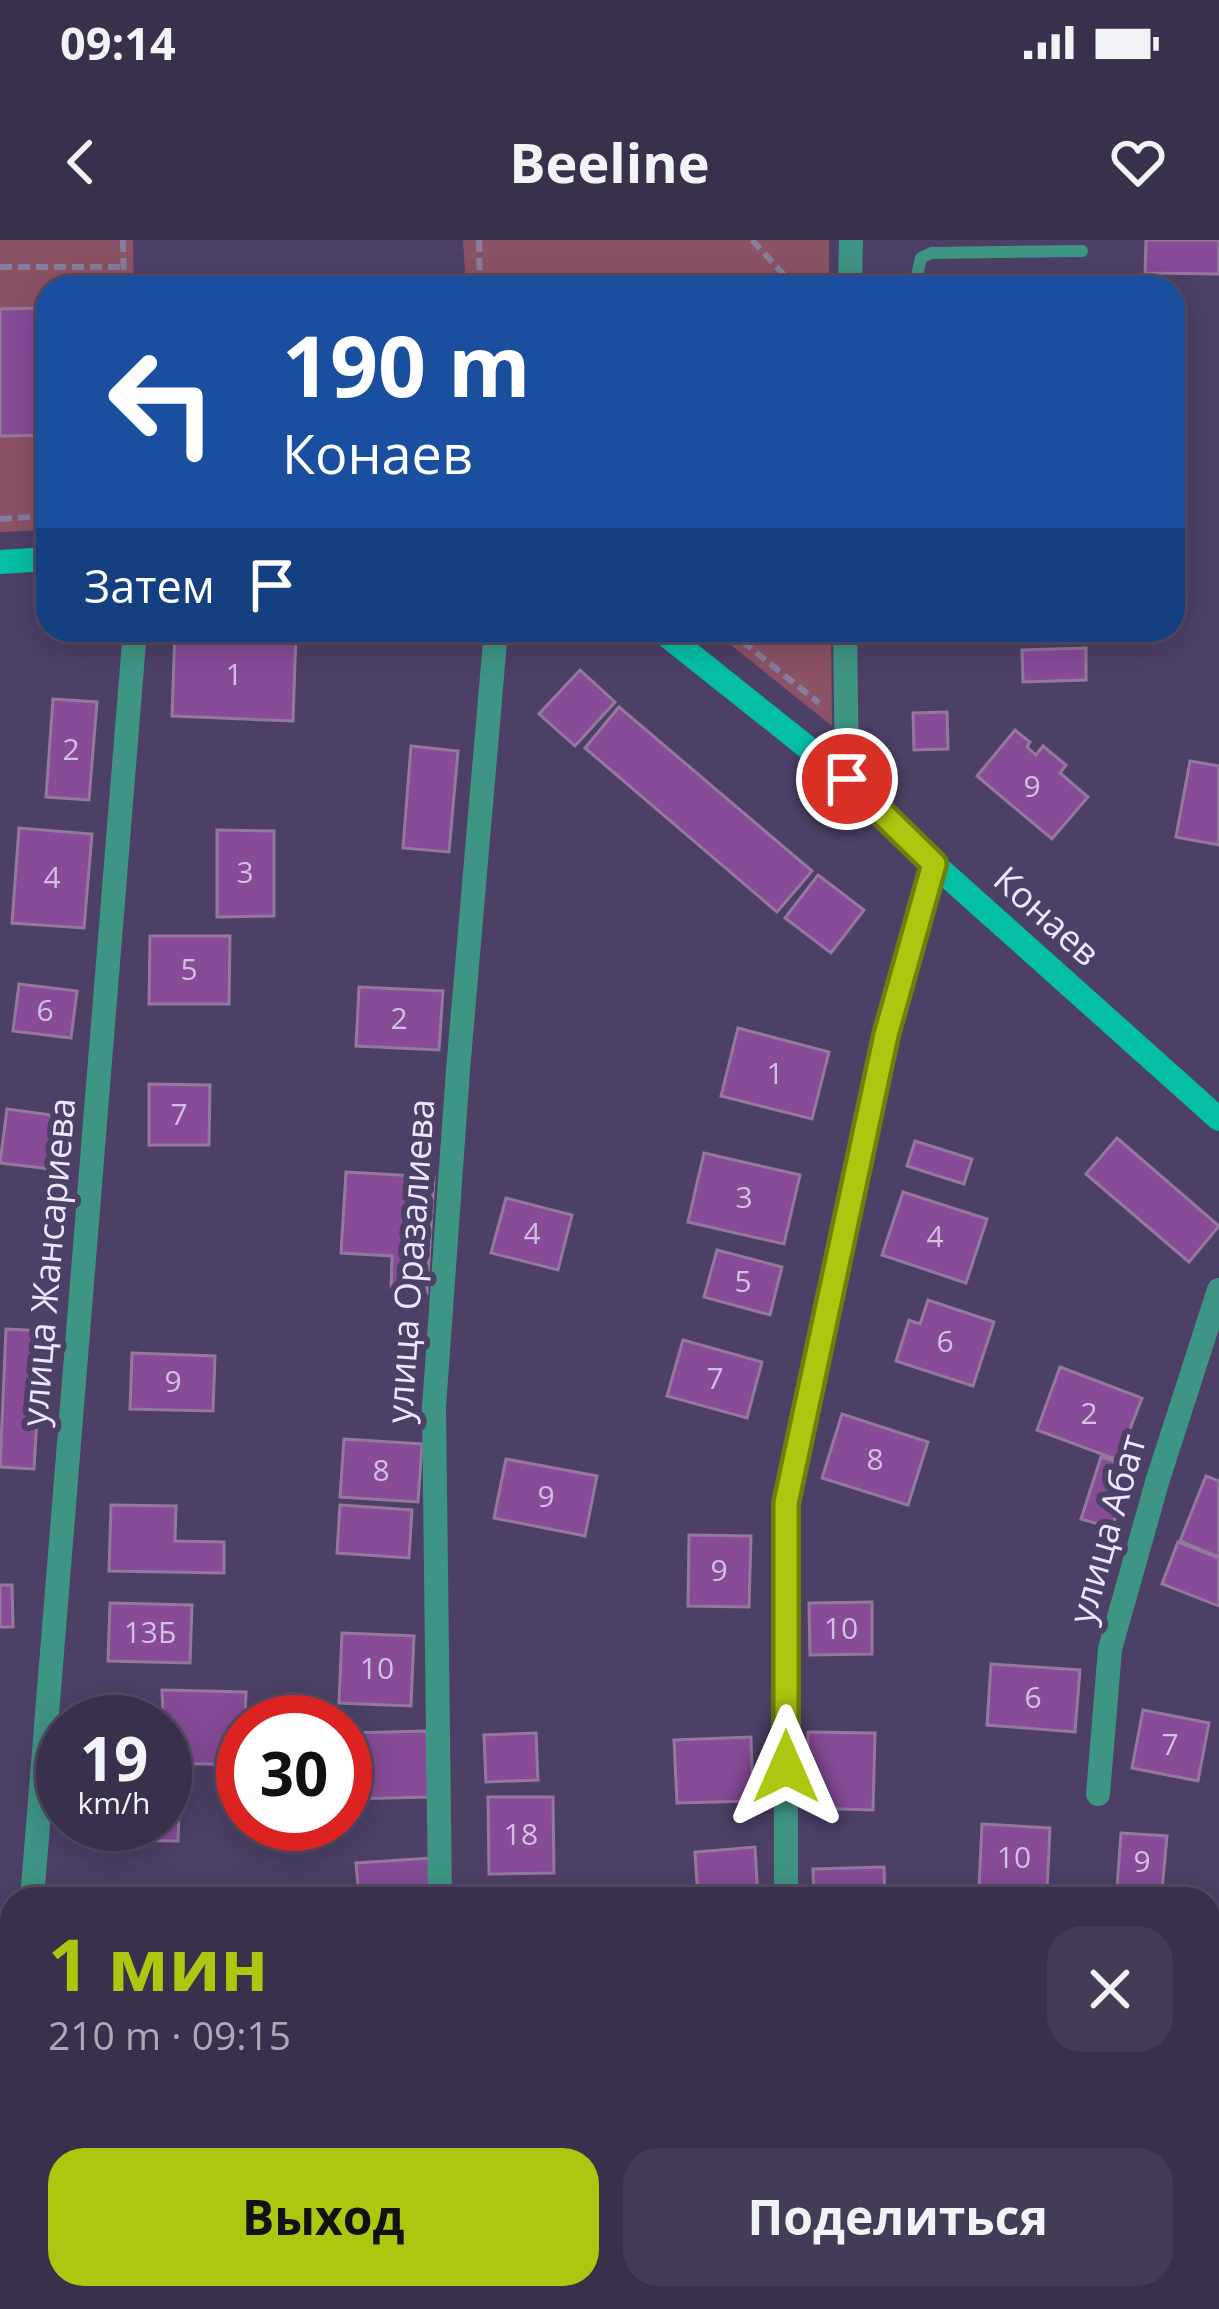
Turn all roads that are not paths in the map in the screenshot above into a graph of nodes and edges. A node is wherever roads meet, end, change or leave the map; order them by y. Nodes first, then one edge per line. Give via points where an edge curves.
1 (851, 240) edge
2 (1082, 251) dead end
3 (850, 276) edge
4 (917, 276) edge
5 (36, 560) edge
6 (0, 562) edge
7 (134, 642) edge
8 (495, 642) edge
9 (675, 642) edge
10 (844, 642) edge
11 (847, 779) junction
12 (934, 864) junction
13 (1219, 1118) edge
14 (1219, 1290) edge
15 (1098, 1794) dead end
16 (33, 1887) edge
17 (440, 1887) edge
18 (786, 1887) edge

1 - 3 street
2 - 4 lane via 932,253 921,258
5 - 6 main road
7 - 16 street, улица Жансариева
8 - 17 street, улица Оразалиева via 434,1407
9 - 11 main road, Конаев
10 - 11 street
11 - 12 main road, Конаев
12 - 13 main road, Конаев
12 - 18 street via 886,1035 786,1503
14 - 15 street, улица Абат via 1110,1649

